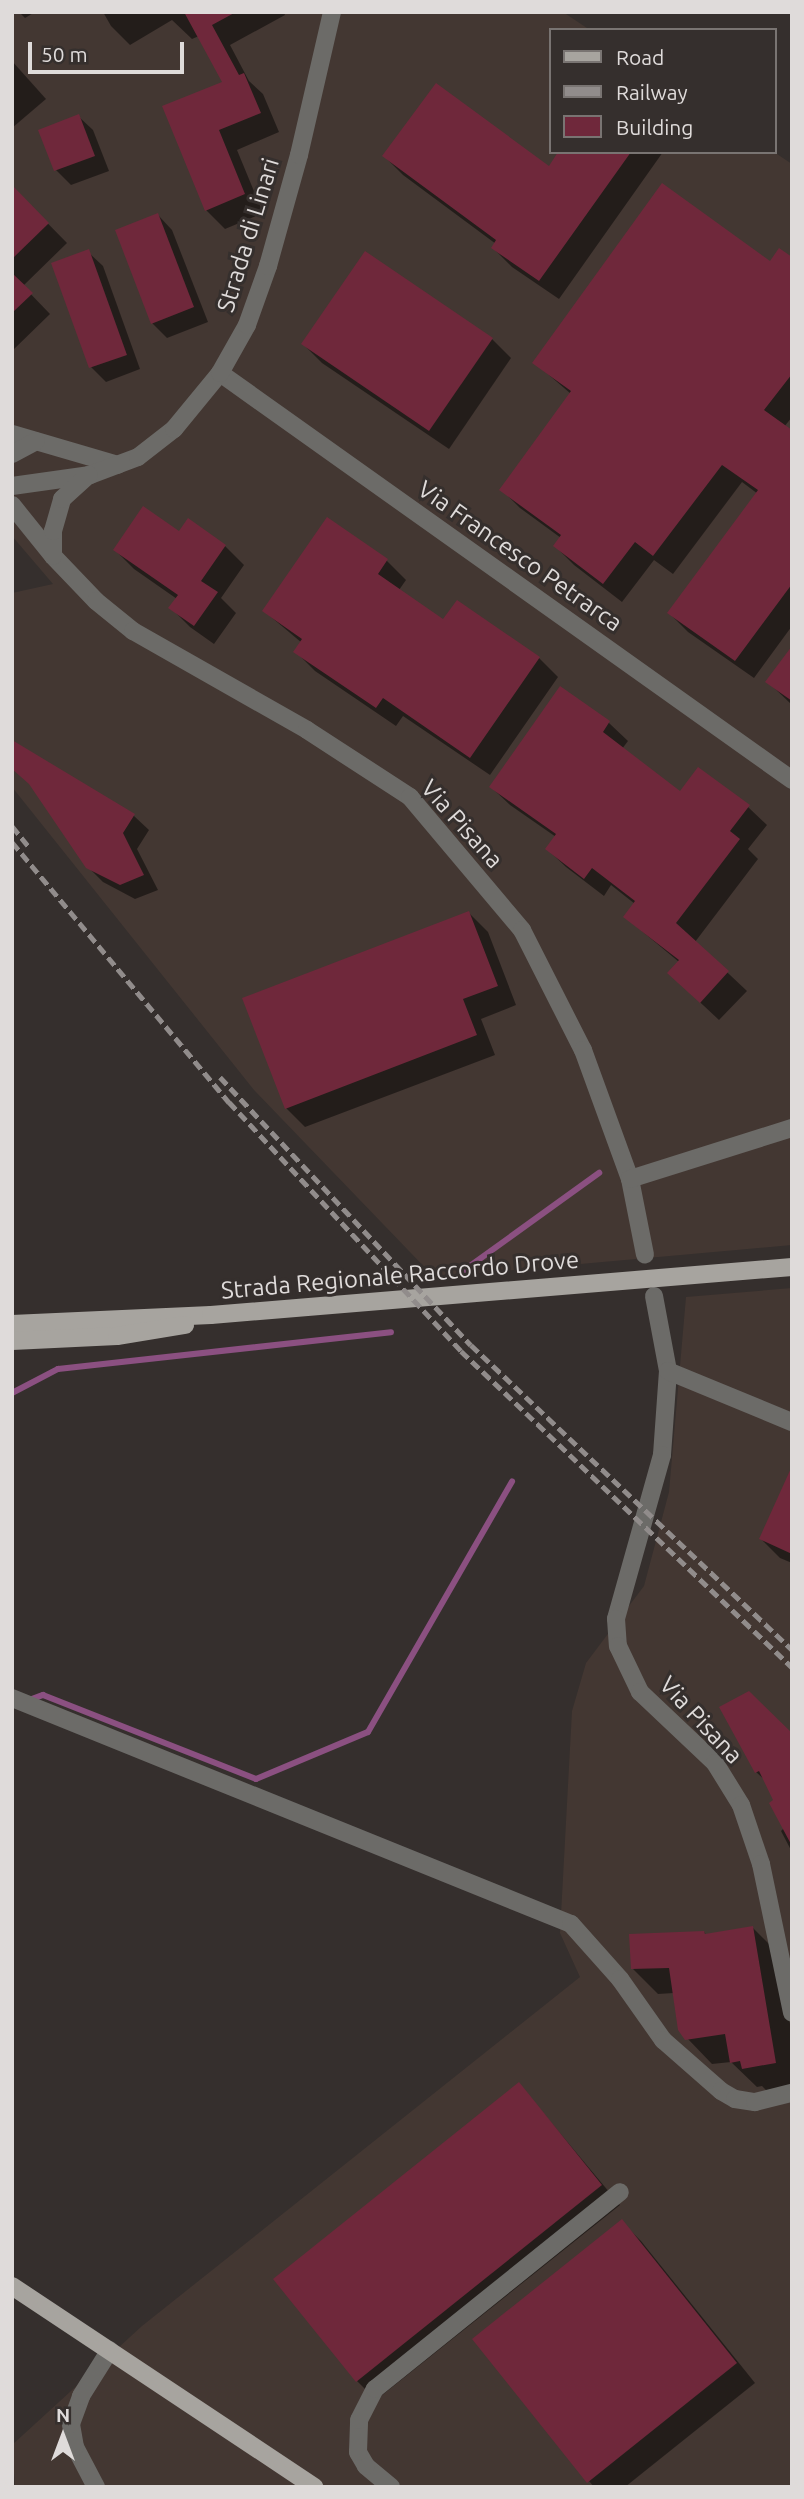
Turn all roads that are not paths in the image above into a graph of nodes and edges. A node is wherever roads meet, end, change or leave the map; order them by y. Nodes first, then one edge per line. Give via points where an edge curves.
1 (332, 12) edge
2 (220, 373) junction
3 (12, 435) edge
4 (36, 441) junction
5 (12, 454) edge
6 (118, 465) junction
7 (90, 475) junction
8 (12, 485) edge
9 (12, 505) edge
10 (53, 556) junction
11 (792, 780) edge
12 (792, 1128) edge
13 (630, 1179) junction
14 (645, 1255) dead end
15 (792, 1267) edge
16 (653, 1296) dead end
17 (211, 1315) junction
18 (12, 1324) edge
19 (12, 1341) edge
20 (668, 1371) junction
21 (792, 1422) edge
22 (12, 1698) edge
23 (792, 2013) edge
24 (792, 2093) edge
25 (620, 2192) dead end
26 (12, 2286) edge
27 (110, 2350) junction
28 (96, 2487) edge
29 (314, 2487) edge
30 (391, 2487) edge

1 - 2 street, Strada di Linari via 268,266 247,325
2 - 6 street, Strada di Linari via 174,429 138,457
2 - 11 street, Via Francesco Petrarca
3 - 4 street
4 - 5 street
4 - 6 street
6 - 7 street, Strada di Linari
7 - 8 street, Strada di Linari
7 - 10 street, Strada di Linari via 62,499 53,531
9 - 10 street, Via Pisana
10 - 13 street, Via Pisana via 132,631 307,730 410,797 522,930 583,1050
12 - 13 street
13 - 14 street, Via Pisana
15 - 17 main road, Strada Regionale Raccordo Drove
16 - 20 street, Via Pisana
17 - 18 main road, Strada Regionale Raccordo Drove
17 - 19 main road via 157,1331
20 - 21 street
20 - 23 street, Via Pisana via 662,1455 615,1619 618,1646 640,1692 715,1763 741,1805 761,1864
22 - 24 street via 571,1924 620,1979 663,2040 721,2091 755,2102
25 - 30 street via 371,2395 359,2420 358,2452 366,2466
26 - 27 main road
27 - 28 street via 81,2396 71,2424 75,2447
27 - 29 main road

